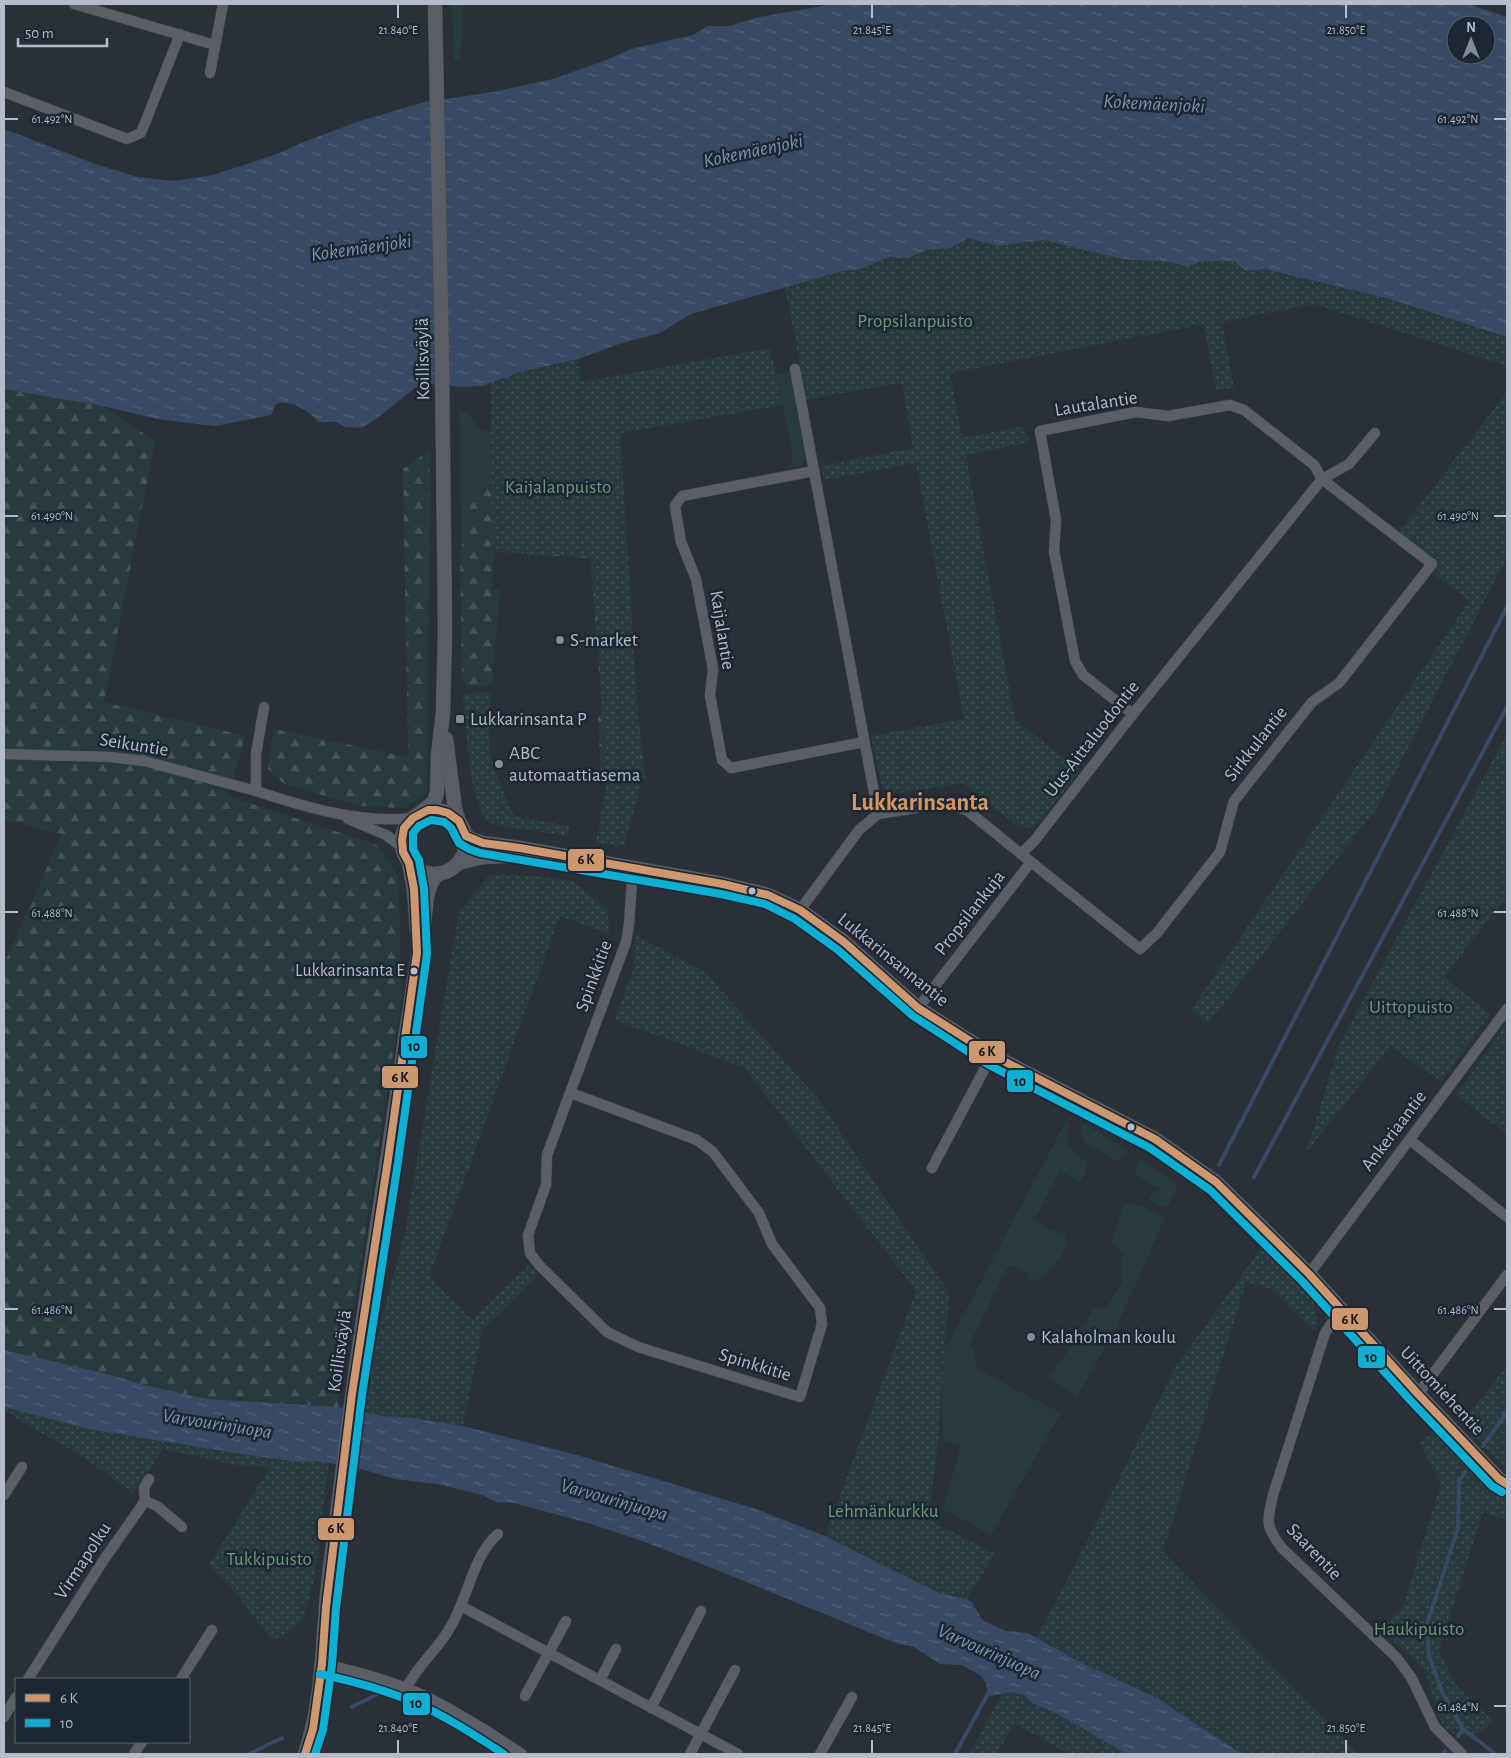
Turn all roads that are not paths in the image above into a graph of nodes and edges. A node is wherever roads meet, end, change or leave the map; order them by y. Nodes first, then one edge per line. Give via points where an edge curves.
1 (74, 4) edge
2 (223, 4) edge
3 (435, 4) edge
4 (180, 34) junction
5 (215, 45) junction
6 (210, 73) dead end
7 (4, 92) edge
8 (795, 369) dead end
9 (1375, 433) dead end
10 (814, 471) junction
11 (1322, 478) junction
12 (264, 707) dead end
13 (443, 713) junction
14 (1133, 714) junction
15 (864, 742) junction
16 (4, 754) edge
17 (256, 791) junction
18 (334, 812) junction
19 (878, 814) junction
20 (417, 815) junction
21 (459, 821) junction
22 (466, 836) junction
23 (402, 847) junction
24 (1021, 854) junction
25 (561, 855) junction
26 (1031, 862) junction
27 (409, 863) junction
28 (458, 863) junction
29 (634, 867) junction
30 (437, 875) junction
31 (800, 910) junction
32 (418, 953) junction
33 (918, 1008) junction
34 (1507, 1009) edge
35 (992, 1055) junction
36 (571, 1093) junction
37 (1410, 1140) junction
38 (932, 1168) dead end
39 (1507, 1217) edge
40 (1270, 1234) joint
41 (1309, 1274) junction
42 (1507, 1275) edge
43 (1344, 1312) junction
44 (1418, 1394) junction
45 (22, 1467) dead end
46 (149, 1479) dead end
47 (1507, 1484) edge
48 (4, 1496) edge
49 (145, 1501) junction
50 (182, 1527) dead end
51 (498, 1534) dead end
52 (461, 1606) junction
53 (701, 1611) dead end
54 (566, 1621) dead end
55 (212, 1630) dead end
56 (616, 1649) dead end
57 (548, 1652) junction
58 (322, 1664) junction
59 (735, 1670) dead end
60 (29, 1678) edge
61 (182, 1678) edge
62 (600, 1680) junction
63 (406, 1689) junction
64 (525, 1696) dead end
65 (852, 1697) dead end
66 (15, 1699) edge
67 (651, 1708) junction
68 (4, 1717) edge
69 (701, 1734) junction
70 (141, 1743) edge
71 (134, 1754) edge
72 (305, 1754) edge
73 (522, 1754) edge
74 (690, 1754) edge
75 (738, 1754) edge
76 (820, 1754) edge
77 (1462, 1754) edge

1 - 4 street
2 - 5 street
3 - 13 main road, Koillisväylä via 446,631
4 - 5 street
4 - 7 street via 141,132 128,139
5 - 6 street
8 - 10 street
9 - 11 street, Uus-Aittaluodontie via 1349,464
10 - 15 street
10 - 15 street, Kaijalantie via 682,496 675,506 681,542 696,579 713,669 710,695 722,760 731,768
11 - 14 street, Uus-Aittaluodontie
11 - 14 street, Lautalantie via 1314,465 1244,410 1230,405 1168,416 1136,412 1040,431 1056,520 1054,551 1075,662 1083,675
11 - 26 street, Sirkkulantie via 1432,564 1339,682 1312,702 1234,801 1220,852 1140,949
12 - 17 street via 256,754
13 - 20 main road, Koillisväylä via 437,792 434,802
13 - 21 main road, Koillisväylä
14 - 24 street, Uus-Aittaluodontie via 1036,840
15 - 19 street
16 - 17 street, Seikuntie via 110,756 144,761
17 - 18 street, Seikuntie
18 - 20 street, Seikuntie via 396,820
18 - 23 street, Seikuntie via 386,835
19 - 24 street via 948,803 968,812
19 - 31 street via 859,830
20 - 21 main road via 428,810 442,811
20 - 23 main road via 407,824
21 - 22 main road
22 - 25 main road, Lukkarinsannantie via 483,843
22 - 28 main road via 465,851
23 - 27 main road
24 - 26 street, Sirkkulantie
25 - 28 main road, Lukkarinsannantie via 483,857
25 - 29 main road, Lukkarinsannantie
26 - 33 street, Propsilankuja
27 - 30 main road via 422,872
27 - 32 main road, Koillisväylä
28 - 30 main road
29 - 31 main road, Lukkarinsannantie via 768,895
29 - 36 street, Spinkkitie via 626,942
30 - 32 main road, Koillisväylä via 428,891
31 - 33 main road, Lukkarinsannantie via 844,942
32 - 58 main road, Koillisväylä via 352,1394
33 - 35 main road, Lukkarinsannantie
34 - 37 street, Ankeriaantie
35 - 38 street
35 - 40 main road, Lukkarinsannantie via 1155,1140 1216,1182
36 - 36 street, Spinkkitie via 547,1155 546,1186 528,1235 530,1252 607,1332 638,1347 800,1397 822,1324 820,1308 772,1244 759,1213 719,1159 697,1140
37 - 39 street
37 - 41 street, Ankeriaantie
40 - 41 main road, Uittomiehentie
41 - 43 main road, Uittomiehentie
42 - 44 street
43 - 44 main road, Uittomiehentie
43 - 77 street, Saarentie via 1325,1332 1273,1495 1268,1518 1270,1533 1396,1657 1411,1677 1435,1727
44 - 47 main road, Uittomiehentie
45 - 48 street
46 - 49 street via 144,1488
49 - 50 street via 157,1506
49 - 60 street, Virmapolku
51 - 52 street via 485,1547
52 - 57 street
52 - 63 street via 445,1636
53 - 67 street
54 - 57 street
55 - 61 street
56 - 62 street
57 - 62 street
57 - 64 street
58 - 63 street via 351,1670
58 - 72 main road, Koillisväylä via 313,1729
59 - 69 street
62 - 67 street
63 - 73 street via 432,1700
65 - 76 street
66 - 68 street
67 - 69 street
69 - 74 street
69 - 75 street
70 - 71 street

